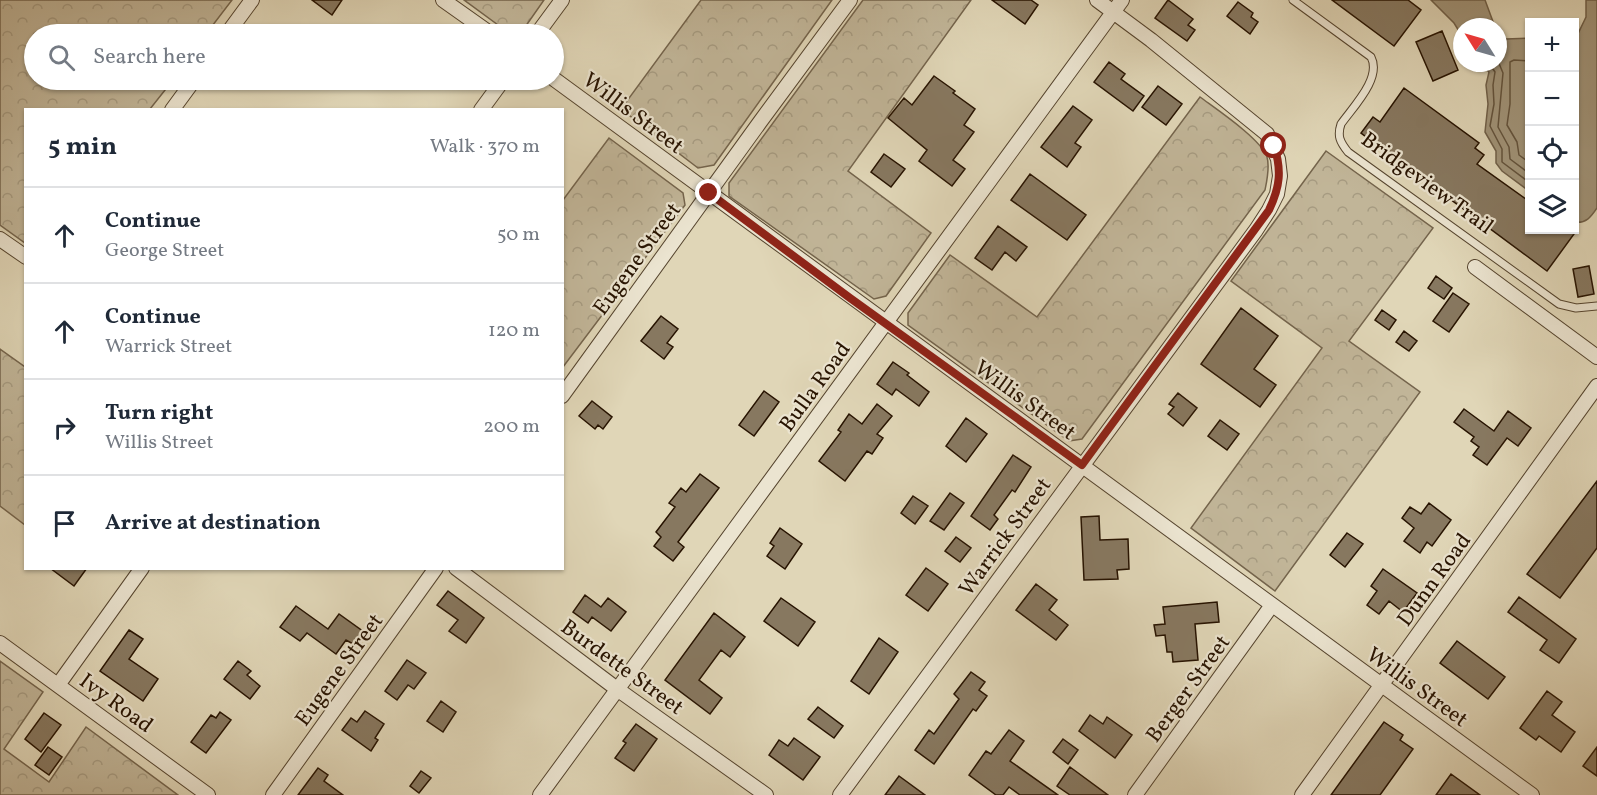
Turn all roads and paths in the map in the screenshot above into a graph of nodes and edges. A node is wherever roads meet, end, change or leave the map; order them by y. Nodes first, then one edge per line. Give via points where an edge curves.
1 (252, 0) edge
2 (443, 0) edge
3 (562, 0) edge
4 (850, 0) edge
5 (1097, 0) edge
6 (1122, 0) edge
7 (1293, 0) edge
8 (1113, 12) junction
9 (234, 24) edge
10 (477, 24) edge
11 (544, 24) edge
12 (564, 86) edge
13 (187, 90) edge
14 (496, 90) edge
15 (173, 108) edge
16 (482, 108) edge
17 (709, 193) junction
18 (0, 239) edge
19 (24, 256) edge
20 (1475, 267) dead end
21 (1597, 306) edge
22 (886, 323) junction
23 (1597, 357) edge
24 (1597, 386) edge
25 (564, 393) edge
26 (1082, 465) junction
27 (141, 570) edge
28 (435, 570) edge
29 (459, 570) edge
30 (1272, 604) junction
31 (0, 643) edge
32 (1382, 684) junction
33 (58, 685) junction
34 (617, 689) junction
35 (208, 795) edge
36 (273, 795) edge
37 (540, 795) edge
38 (766, 795) edge
39 (840, 795) edge
40 (1136, 795) edge
41 (1302, 795) edge
42 (1532, 795) edge

1 - 9 street
2 - 10 street
3 - 11 street
4 - 17 street, Eugene Street
5 - 8 street, Warrick Street
6 - 8 street, Bulla Road
7 - 21 lane, Bridgeview Trail via 1371,57 1375,64 1371,82 1338,132 1348,152 1560,304 1576,308
8 - 22 street, Bulla Road
8 - 26 street, Warrick Street via 1258,125 1274,146 1280,176 1277,194 1246,244
12 - 17 street, Willis Street
13 - 15 street
14 - 16 street
17 - 22 street, Willis Street
17 - 25 street, Eugene Street
18 - 19 street
20 - 23 street, Bridgeview Trail
22 - 26 street, Willis Street
22 - 34 street, Bulla Road
24 - 32 street, Dunn Road
26 - 30 street, Willis Street
26 - 39 street, Warrick Street
27 - 33 street
28 - 36 street, Eugene Street
29 - 34 street, Burdette Street
30 - 32 street, Willis Street
30 - 40 street, Berger Street
31 - 33 street, Ivy Road
32 - 41 street, Dunn Road
32 - 42 street, Willis Street
33 - 35 street, Ivy Road
34 - 37 street, Bulla Road
34 - 38 street, Burdette Street

